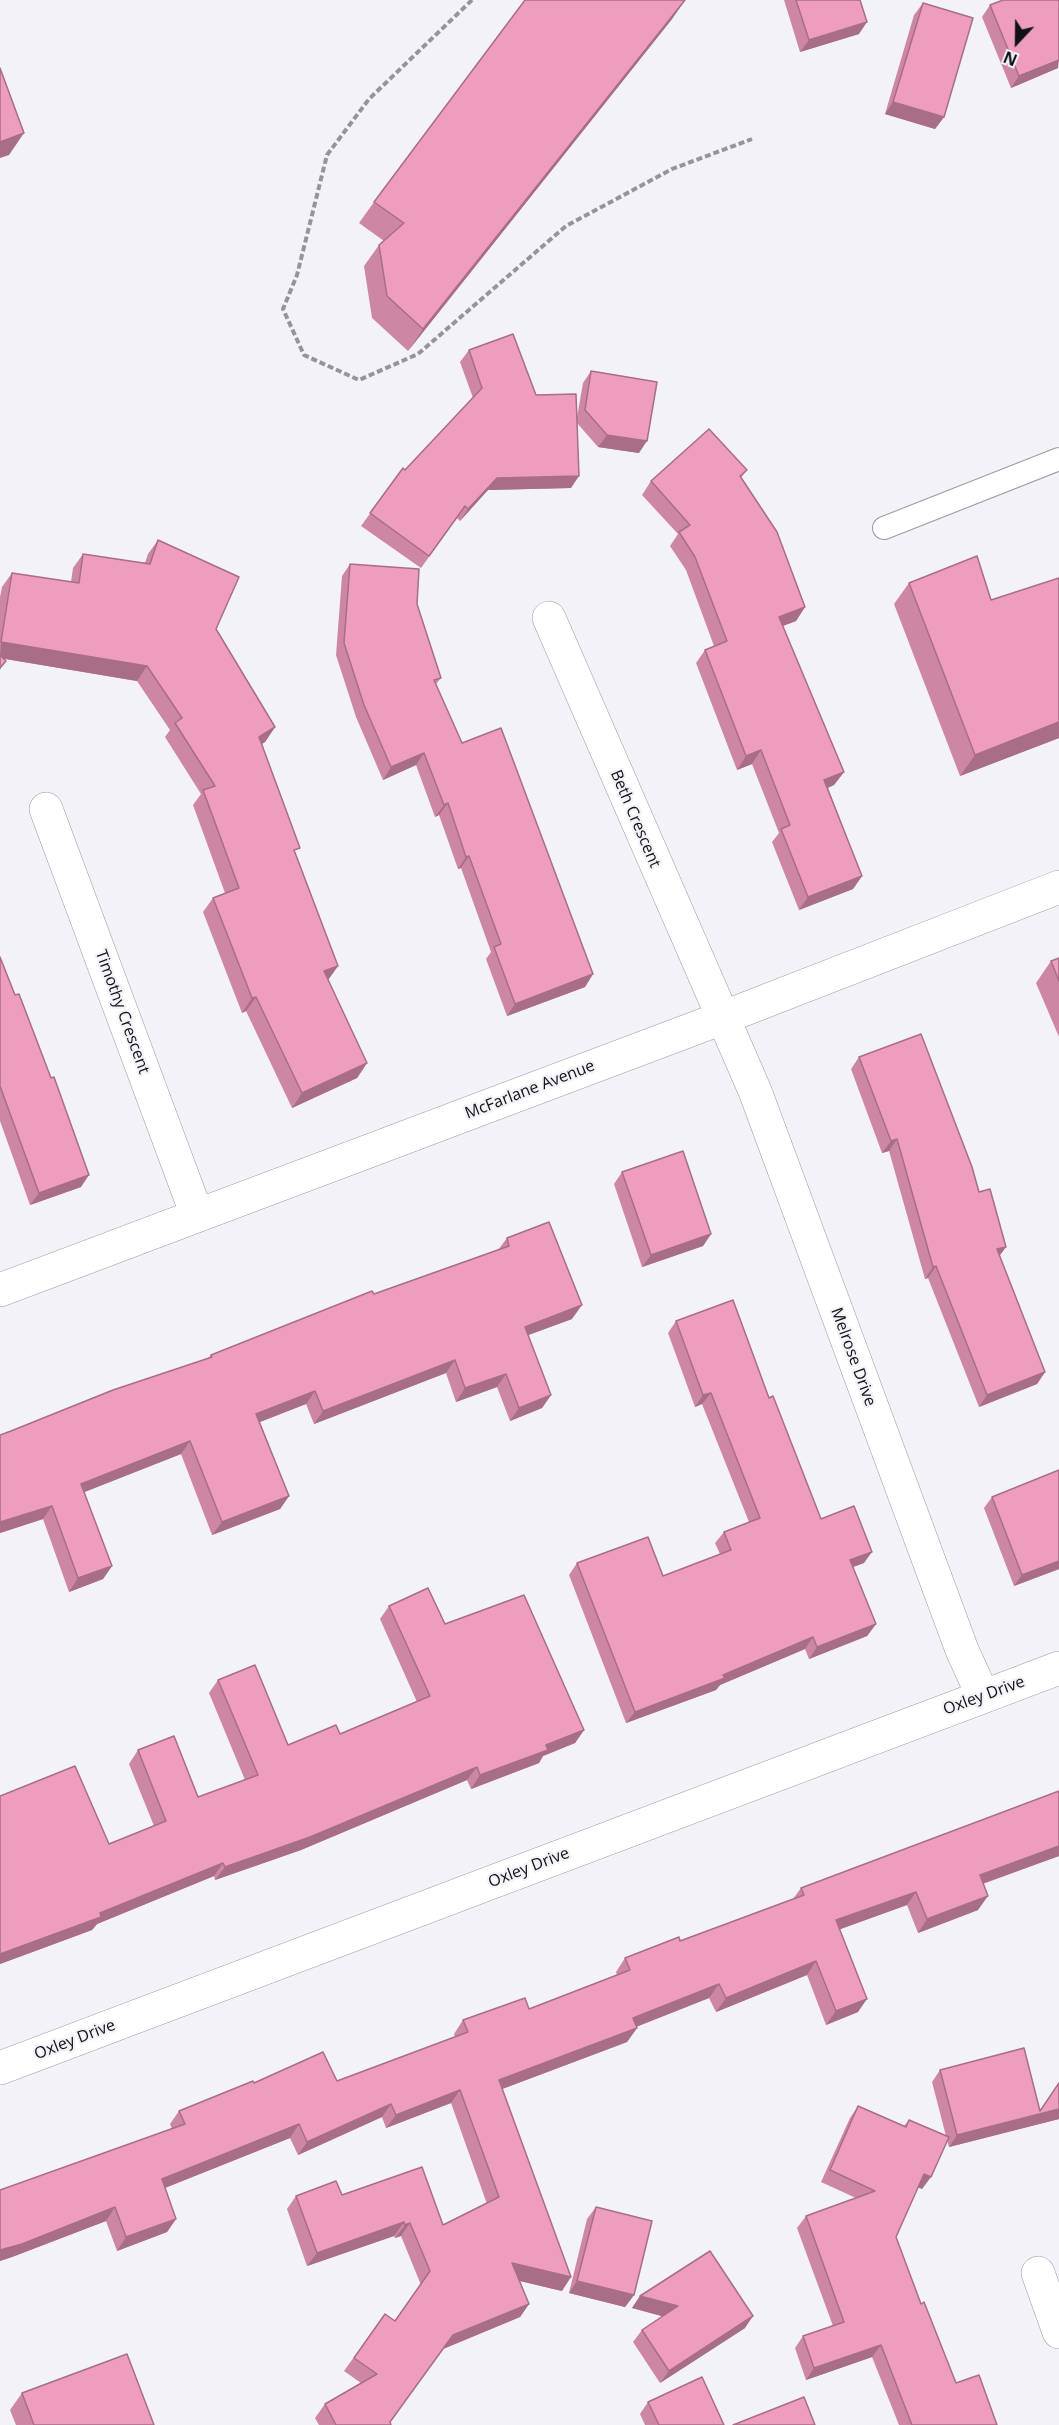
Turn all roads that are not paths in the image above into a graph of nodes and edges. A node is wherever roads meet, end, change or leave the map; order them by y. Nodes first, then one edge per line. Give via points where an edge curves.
1 (1059, 459) edge
2 (884, 528) dead end
3 (549, 618) dead end
4 (46, 809) dead end
5 (1059, 887) edge
6 (722, 1018) junction
7 (197, 1215) junction
8 (0, 1290) edge
9 (1059, 1668) edge
10 (983, 1696) junction
11 (0, 2068) edge
12 (1038, 2273) dead end
13 (1059, 2332) edge

1 - 2 lane
3 - 6 street, Beth Crescent
4 - 7 street, Timothy Crescent
5 - 6 street, McFarlane Avenue
6 - 7 street, McFarlane Avenue
6 - 10 street, Melrose Drive via 754,1091 962,1650
7 - 8 street, McFarlane Avenue
9 - 10 street, Oxley Drive
10 - 11 street, Oxley Drive
12 - 13 street

